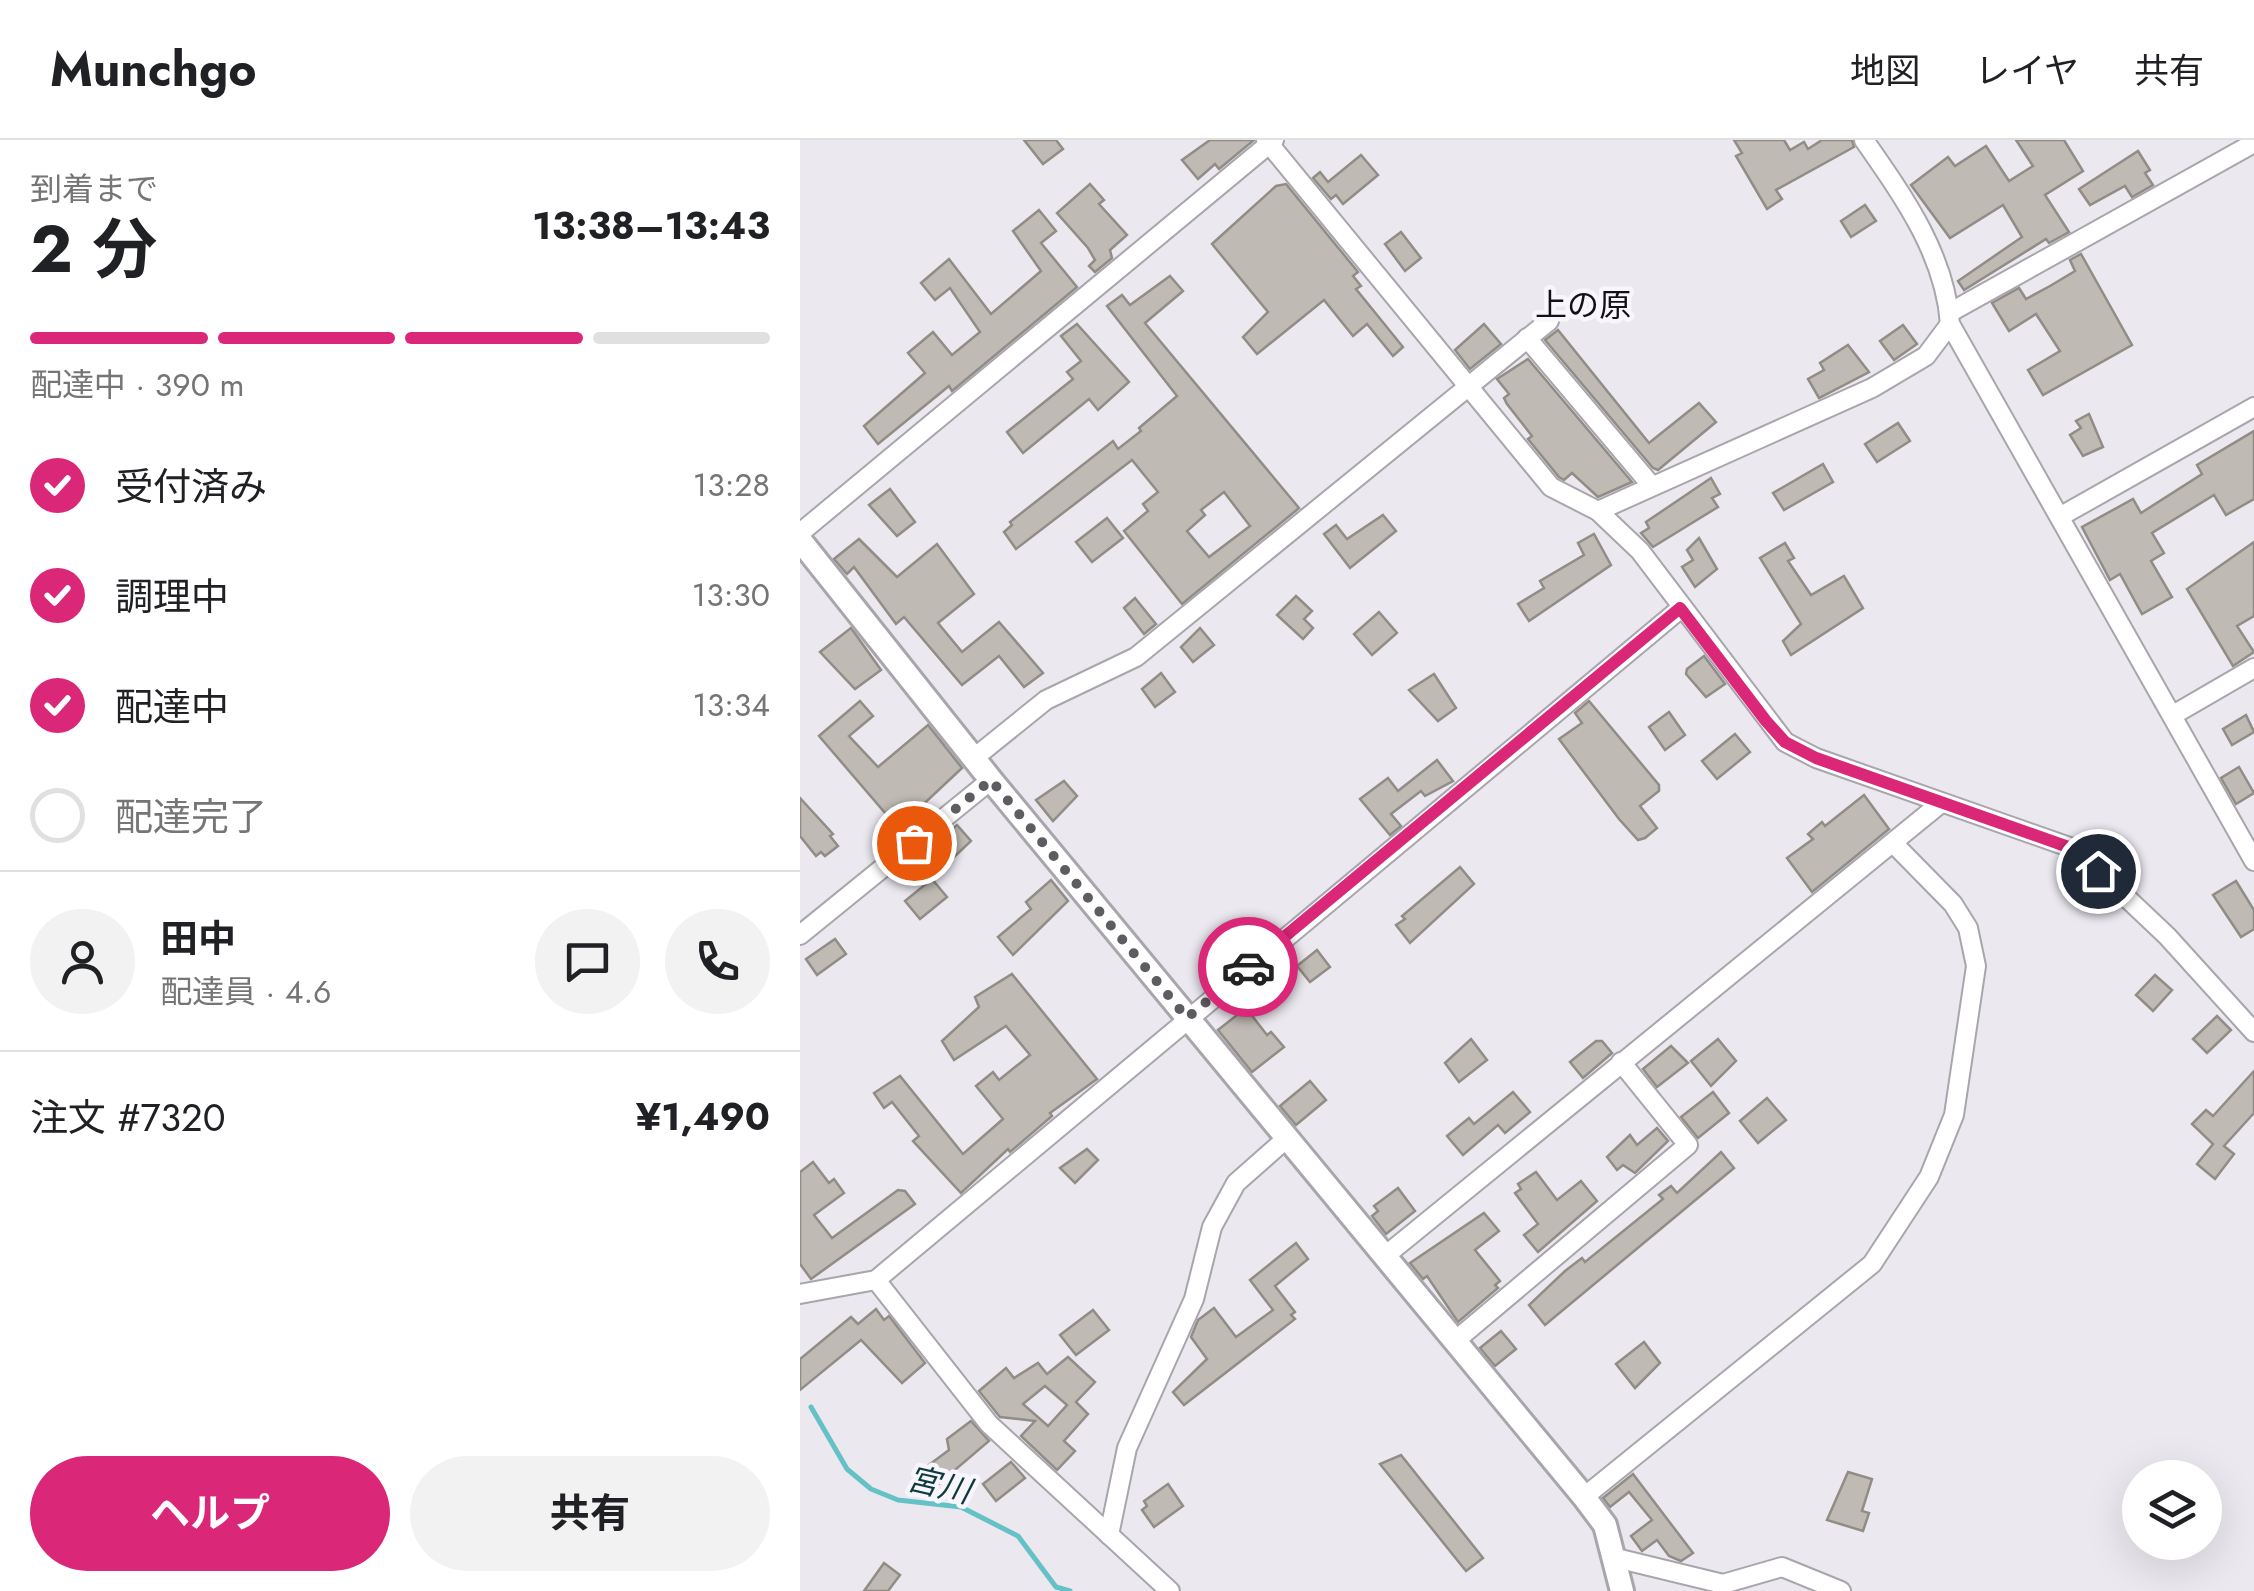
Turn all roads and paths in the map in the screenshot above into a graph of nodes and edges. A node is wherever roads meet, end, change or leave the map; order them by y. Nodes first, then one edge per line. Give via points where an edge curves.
1 (1864, 140) edge
2 (1270, 141) edge
3 (2254, 143) edge
4 (1950, 319) junction
5 (1549, 321) dead end
6 (1527, 338) junction
7 (1465, 387) junction
8 (2254, 407) edge
9 (1652, 486) junction
10 (1598, 511) junction
11 (2061, 516) junction
12 (800, 537) edge
13 (1680, 608) junction
14 (2254, 668) edge
15 (2173, 715) junction
16 (974, 758) junction
17 (991, 780) junction
18 (1941, 803) junction
19 (1894, 844) junction
20 (2254, 862) edge
21 (800, 935) edge
22 (1187, 1018) junction
23 (2254, 1032) edge
24 (1621, 1062) junction
25 (1287, 1138) junction
26 (1386, 1256) junction
27 (876, 1280) junction
28 (800, 1294) edge
29 (1455, 1340) junction
30 (1584, 1496) junction
31 (1109, 1535) junction
32 (1616, 1558) junction
33 (1170, 1591) edge
34 (1622, 1591) edge
35 (1842, 1591) edge

1 - 4 street via 1932,248
2 - 7 street
2 - 12 street
3 - 4 street
4 - 9 street via 1926,356 1872,388
4 - 11 street
5 - 6 street
6 - 7 street
6 - 9 street
7 - 10 street via 1550,487
7 - 16 street via 1136,658 1046,700
8 - 11 street
9 - 10 street
10 - 13 street via 1640,551
11 - 15 street
12 - 16 street
13 - 18 street via 1785,742
13 - 22 street
14 - 15 street
15 - 20 street
16 - 17 street
17 - 21 street
17 - 22 street
18 - 19 street
18 - 23 street via 2074,849 2167,936
19 - 24 street
19 - 30 street via 1953,904 1968,928 1976,966 1954,1115 1929,1178 1872,1264
22 - 25 street
22 - 27 street
24 - 26 street
24 - 29 street via 1688,1145
25 - 26 street
25 - 31 street via 1236,1183 1212,1227 1194,1299 1127,1448
26 - 29 street
27 - 28 street
27 - 31 street via 989,1424
29 - 30 street
30 - 32 street via 1605,1525
31 - 33 street
32 - 34 street
32 - 35 street via 1724,1584 1782,1567

